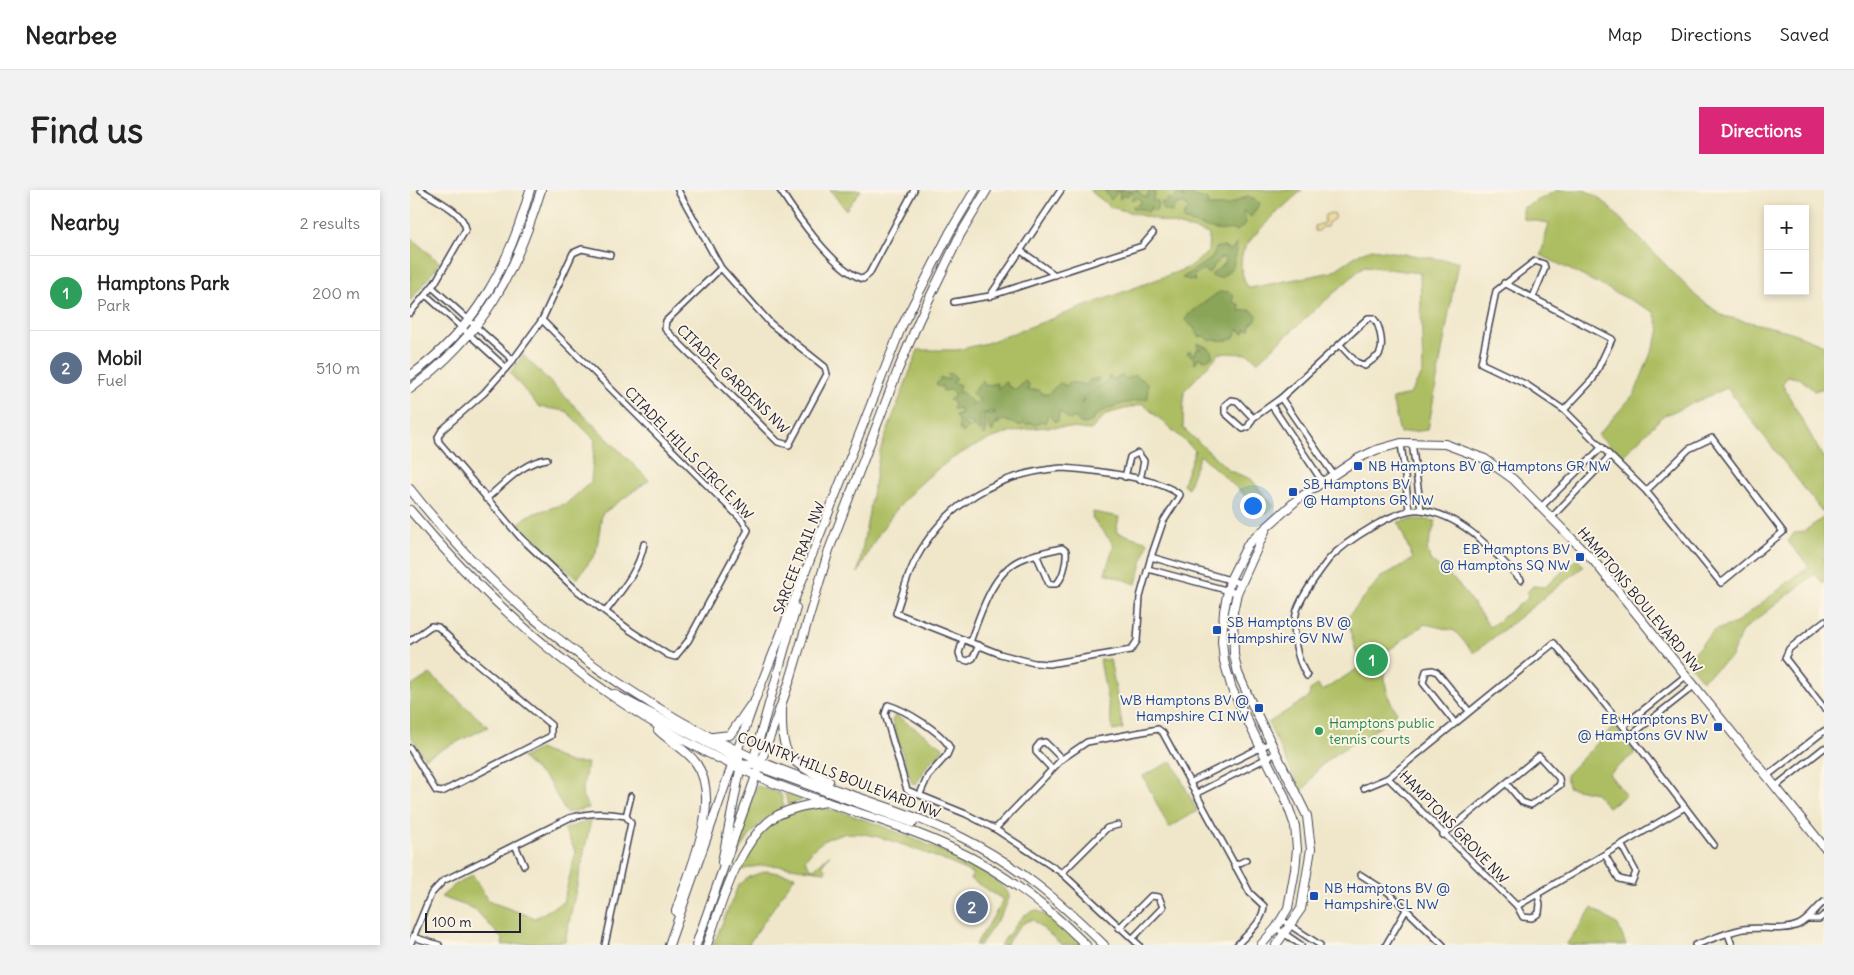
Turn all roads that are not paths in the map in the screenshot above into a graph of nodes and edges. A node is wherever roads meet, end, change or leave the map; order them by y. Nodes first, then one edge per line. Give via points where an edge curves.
1 (421, 190) edge
2 (530, 190) edge
3 (541, 190) edge
4 (678, 190) edge
5 (780, 190) edge
6 (914, 190) edge
7 (975, 190) edge
8 (987, 190) edge
9 (1060, 190) edge
10 (1153, 233) dead end
11 (1021, 251) junction
12 (610, 255) dead end
13 (721, 268) junction
14 (1055, 275) junction
15 (1504, 283) junction
16 (432, 287) junction
17 (426, 295) junction
18 (990, 296) junction
19 (1533, 297) junction
20 (954, 302) dead end
21 (410, 313) edge
22 (468, 319) junction
23 (542, 320) junction
24 (476, 327) junction
25 (462, 328) junction
26 (470, 335) junction
27 (1340, 345) junction
28 (513, 360) junction
29 (506, 368) junction
30 (410, 376) edge
31 (410, 389) edge
32 (1281, 398) junction
33 (1272, 406) junction
34 (1564, 410) junction
35 (1253, 418) junction
36 (1412, 442) junction
37 (1401, 443) junction
38 (1602, 447) junction
39 (1610, 456) junction
40 (548, 459) dead end
41 (1333, 474) junction
42 (1125, 476) junction
43 (1140, 480) junction
44 (1322, 481) junction
45 (410, 489) edge
46 (1646, 491) junction
47 (486, 499) junction
48 (1541, 507) junction
49 (410, 510) edge
50 (1409, 510) junction
51 (1421, 510) junction
52 (1552, 517) junction
53 (1266, 528) junction
54 (644, 544) dead end
55 (1036, 554) junction
56 (1151, 557) junction
57 (1148, 569) junction
58 (1230, 580) junction
59 (1521, 580) dead end
60 (1240, 583) junction
61 (1227, 591) junction
62 (1237, 594) junction
63 (797, 596) junction
64 (606, 611) junction
65 (1824, 621) edge
66 (962, 639) junction
67 (410, 641) edge
68 (970, 642) junction
69 (979, 645) junction
70 (1688, 675) junction
71 (1307, 676) dead end
72 (1695, 685) junction
73 (599, 688) junction
74 (755, 700) junction
75 (782, 701) junction
76 (1824, 708) edge
77 (1469, 711) junction
78 (648, 720) junction
79 (1454, 723) junction
80 (1623, 726) junction
81 (1824, 731) edge
82 (1630, 736) junction
83 (712, 737) junction
84 (1272, 742) junction
85 (1260, 747) junction
86 (410, 748) edge
87 (1824, 748) edge
88 (738, 750) junction
89 (1277, 752) junction
90 (1265, 758) junction
91 (1062, 759) junction
92 (756, 762) junction
93 (738, 763) junction
94 (1052, 768) junction
95 (756, 775) junction
96 (1767, 776) junction
97 (1388, 778) junction
98 (1191, 782) junction
99 (1506, 783) junction
100 (1776, 786) junction
101 (1364, 788) dead end
102 (1197, 793) junction
103 (852, 794) junction
104 (920, 794) junction
105 (631, 796) dead end
106 (826, 802) junction
107 (1685, 807) junction
108 (626, 816) junction
109 (1118, 825) dead end
110 (937, 827) junction
111 (995, 829) junction
112 (1443, 835) junction
113 (1714, 845) dead end
114 (515, 846) junction
115 (1622, 846) junction
116 (1824, 847) edge
117 (1606, 855) junction
118 (1246, 860) dead end
119 (524, 865) dead end
120 (1234, 866) junction
121 (1062, 873) junction
122 (1361, 875) dead end
123 (720, 878) junction
124 (1538, 895) junction
125 (1824, 902) edge
126 (1517, 906) junction
127 (1406, 910) junction
128 (1824, 915) edge
129 (1808, 919) junction
130 (1282, 920) junction
131 (1291, 925) junction
132 (1119, 928) junction
133 (1276, 928) junction
134 (1285, 934) junction
135 (1728, 934) junction
136 (413, 937) junction
137 (1132, 938) junction
138 (410, 945) edge
139 (438, 945) edge
140 (605, 945) edge
141 (668, 945) edge
142 (696, 945) edge
143 (707, 945) edge
144 (1086, 945) edge
145 (1104, 945) edge
146 (1139, 945) edge
147 (1237, 945) edge
148 (1261, 945) edge
149 (1276, 945) edge
150 (1301, 945) edge
151 (1320, 945) edge
152 (1386, 945) edge
153 (1443, 945) edge
154 (1695, 945) edge
155 (1732, 945) edge

1 - 16 street via 460,216 466,230
2 - 22 main road via 500,275
3 - 24 main road via 519,256
4 - 13 street, CITADEL GARDENS NW
5 - 6 street via 796,216 831,256 862,279 869,274
7 - 63 main road, SARCEE TRAIL NW via 901,328
8 - 75 main road, SARCEE TRAIL NW via 960,235 898,370 829,550
9 - 11 street
10 - 14 street via 1142,246
11 - 14 street
11 - 18 street
12 - 23 street via 582,249 574,253
13 - 13 street, CITADEL GARDENS NW via 771,324 825,367 827,374 789,445 778,442 665,329 666,321
14 - 18 street
15 - 19 street
15 - 19 street via 1535,261 1543,263 1545,268
15 - 34 street via 1494,296 1481,363 1527,385
16 - 17 street
16 - 22 street
17 - 21 street
17 - 25 street
18 - 20 street
19 - 34 street via 1612,339 1593,379
22 - 24 street
22 - 25 main road
23 - 28 street, CITADEL HILLS CIRCLE NW
23 - 64 street, CITADEL HILLS CIRCLE NW via 742,520 748,530 688,641 675,657
24 - 26 main road
24 - 28 street
25 - 26 street
25 - 30 main road
26 - 29 street
26 - 31 main road via 444,362
27 - 27 street via 1356,362 1365,366 1381,350 1377,322 1368,318
27 - 32 street
28 - 29 street, CITADEL HILLS CIRCLE NW
29 - 47 street, CITADEL HILLS CIRCLE NW via 438,437 443,448
32 - 33 street
32 - 41 street
33 - 35 street
33 - 44 street
34 - 38 street
35 - 35 street via 1237,401 1229,401 1224,407 1241,429 1250,426
36 - 37 main road, HAMPTONS BOULEVARD NW
36 - 48 main road, HAMPTONS BOULEVARD NW via 1445,444 1485,458 1513,479
36 - 51 street
37 - 41 main road, HAMPTONS BOULEVARD NW via 1376,450
37 - 50 street
38 - 39 street
38 - 48 street
39 - 46 street
39 - 52 street
40 - 47 street via 526,466
41 - 44 main road, HAMPTONS BOULEVARD NW
42 - 43 street
42 - 43 street via 1130,457 1138,454 1144,461
42 - 66 street via 1062,468 1014,475 966,500 942,521 915,560 896,613
43 - 56 street via 1174,490 1180,495 1163,522
44 - 53 main road, HAMPTONS BOULEVARD NW
45 - 83 main road, COUNTRY HILLS BOULEVARD NW via 479,569 560,642 624,687
46 - 46 street via 1720,582 1783,532 1712,438 1689,449
47 - 64 street, CITADEL HILLS CIRCLE NW via 546,562 575,589
48 - 52 main road, HAMPTONS BOULEVARD NW
49 - 73 main road, COUNTRY HILLS BOULEVARD NW via 467,575 506,613
50 - 51 street
50 - 71 street via 1382,521 1330,558 1309,587 1296,614 1295,646
51 - 59 street via 1470,530
52 - 70 main road, HAMPTONS BOULEVARD NW via 1594,561
53 - 58 main road, HAMPTONS BOULEVARD NW via 1248,544
53 - 60 main road, HAMPTONS BOULEVARD NW
54 - 64 street via 641,558 630,578
55 - 55 street via 1049,584 1060,581 1066,552 1062,548
55 - 68 street via 1018,560 991,590
56 - 57 street
56 - 58 street
57 - 61 street
57 - 69 street via 1140,597 1137,641 1131,650 1042,664 1018,660
58 - 60 street
58 - 61 main road, HAMPTONS BOULEVARD NW
60 - 62 main road, HAMPTONS BOULEVARD NW
61 - 62 street
61 - 85 main road, HAMPTONS BOULEVARD NW via 1222,641 1224,661 1232,689
62 - 84 main road, HAMPTONS BOULEVARD NW via 1233,612 1238,674
63 - 74 main road, SARCEE TRAIL NW
63 - 92 main road
65 - 76 street via 1789,649 1785,658
66 - 68 street
66 - 69 street via 959,653 962,659 974,658
67 - 86 street via 432,626 438,627 551,725 552,736 442,792 436,791
68 - 69 street
70 - 72 main road, HAMPTONS BOULEVARD NW
70 - 80 street
72 - 82 street
72 - 96 main road, HAMPTONS BOULEVARD NW
73 - 78 main road, COUNTRY HILLS BOULEVARD NW
73 - 93 main road via 623,698
74 - 83 main road via 730,735
74 - 88 main road, SARCEE TRAIL NW
75 - 92 main road, SARCEE TRAIL NW
75 - 103 main road via 783,736 787,753 793,761
77 - 79 street, HAMPTONS GROVE NW
77 - 79 street via 1437,672 1426,671 1424,683
77 - 80 street, HAMPTONS GROVE NW via 1554,643
78 - 93 main road, COUNTRY HILLS BOULEVARD NW
78 - 141 main road via 691,756 702,772 707,790 706,815 666,939
79 - 97 street, HAMPTONS GROVE NW
80 - 82 street, HAMPTONS GROVE NW
81 - 96 street
82 - 107 street, HAMPTONS GROVE NW
83 - 88 main road, COUNTRY HILLS BOULEVARD NW
84 - 85 street
84 - 89 main road, HAMPTONS BOULEVARD NW
85 - 90 main road, HAMPTONS BOULEVARD NW
85 - 98 street
87 - 100 street
88 - 92 main road, COUNTRY HILLS BOULEVARD NW
88 - 93 main road, SARCEE TRAIL NW
89 - 90 street
89 - 131 main road, HAMPTONS BOULEVARD NW via 1310,829 1311,849 1305,893
90 - 102 street
90 - 130 main road, HAMPTONS BOULEVARD NW via 1295,826 1295,870 1288,908
91 - 94 street
91 - 94 street via 1045,742 1040,743 1036,752
91 - 98 street via 1088,742 1158,729
92 - 93 main road
92 - 95 main road, SARCEE TRAIL NW
92 - 103 main road, COUNTRY HILLS BOULEVARD NW
92 - 110 main road via 915,824
93 - 95 main road, COUNTRY HILLS BOULEVARD NW
93 - 123 main road
93 - 141 main road, SARCEE TRAIL NW
94 - 111 street
95 - 106 main road, COUNTRY HILLS BOULEVARD NW
95 - 123 main road, SARCEE TRAIL NW
96 - 100 main road, HAMPTONS BOULEVARD NW
97 - 101 street
97 - 112 street, HAMPTONS GROVE NW
98 - 102 street
99 - 99 street via 1522,802 1531,805 1560,786 1559,778 1539,756
99 - 112 street
100 - 116 main road, HAMPTONS BOULEVARD NW
102 - 120 street
103 - 110 main road, COUNTRY HILLS BOULEVARD NW
104 - 104 street via 928,776 950,748 946,739 888,705 885,714 907,790
104 - 111 street
105 - 108 street
106 - 143 main road via 787,811 760,830 739,862
106 - 144 main road, COUNTRY HILLS BOULEVARD NW via 921,835 979,861 1034,898
107 - 113 street, HAMPTONS GROVE NW
107 - 115 street
108 - 114 street via 607,812 578,815
108 - 140 street via 631,823
109 - 121 street via 1107,828
110 - 145 main road, COUNTRY HILLS BOULEVARD NW via 979,846 1025,875
111 - 121 street
112 - 126 street, HAMPTONS GROVE NW
114 - 119 street
114 - 136 street via 442,881 431,894
115 - 117 street
115 - 117 street via 1636,872 1632,882 1619,878
117 - 124 street
118 - 120 street
120 - 147 street via 1250,894 1264,906 1264,915
121 - 132 street
122 - 127 street via 1389,893
123 - 142 main road, SARCEE TRAIL NW
124 - 126 street
124 - 126 street, HAMPTONS GROVE NW via 1539,913 1532,918 1522,917
125 - 129 street via 1813,910
127 - 152 street
127 - 153 street
128 - 129 street via 1819,919
129 - 135 street via 1786,928 1750,928
130 - 131 street
130 - 133 main road, HAMPTONS BOULEVARD NW
131 - 134 main road, HAMPTONS BOULEVARD NW
131 - 151 street
132 - 137 street
132 - 137 street via 1151,896 1162,899 1162,907
133 - 134 street
133 - 148 main road, HAMPTONS BOULEVARD NW
134 - 149 main road, HAMPTONS BOULEVARD NW
134 - 150 street
135 - 154 street
135 - 155 street
136 - 138 street
136 - 139 street
137 - 146 street

